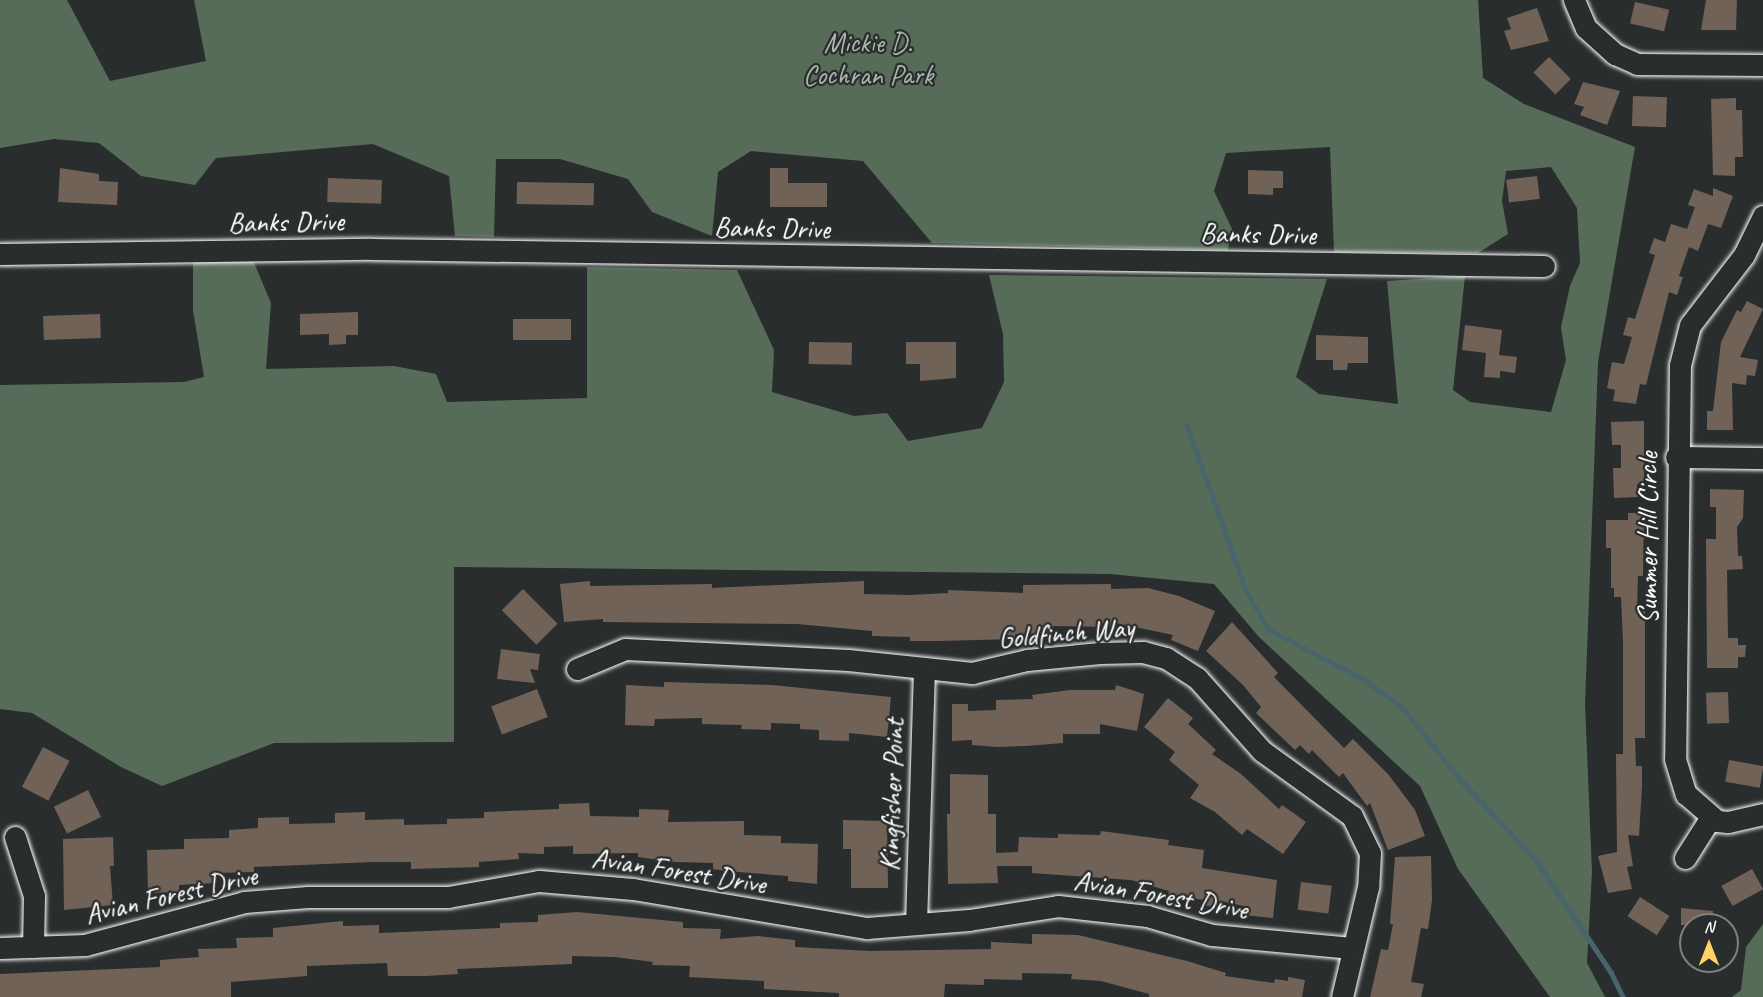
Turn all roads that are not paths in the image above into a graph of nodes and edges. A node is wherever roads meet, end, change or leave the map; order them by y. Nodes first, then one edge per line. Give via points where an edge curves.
1 (1574, 0) edge
2 (1763, 65) edge
3 (1763, 216) edge
4 (0, 254) edge
5 (1544, 266) dead end
6 (1676, 457) junction
7 (1763, 458) edge
8 (924, 668) junction
9 (577, 669) dead end
10 (1763, 814) edge
11 (1711, 816) junction
12 (15, 837) dead end
13 (1685, 858) dead end
14 (916, 924) junction
15 (33, 947) junction
16 (0, 948) edge
17 (1352, 948) junction
18 (1342, 997) edge

1 - 2 street via 1586,28 1615,54 1637,64
3 - 6 street, Summer Hill Circle via 1744,255 1690,326 1680,365
4 - 5 street, Banks Drive via 371,249
6 - 7 street
6 - 11 street, Summer Hill Circle via 1675,759 1686,794
8 - 9 street, Goldfinch Way via 625,649
8 - 14 street, Kingfisher Point
8 - 17 street, Goldfinch Way via 972,673 1027,660 1143,652 1166,658 1189,673 1262,751 1352,816 1370,853 1368,887
10 - 11 street via 1728,822
11 - 13 street
12 - 15 street via 34,896
14 - 15 street, Avian Forest Drive via 867,928 633,889 539,881 448,897 308,897 244,902 85,945
14 - 17 street, Avian Forest Drive via 1059,906 1147,916 1212,935
15 - 16 street, Avian Forest Drive
17 - 18 street, Goldfinch Way

